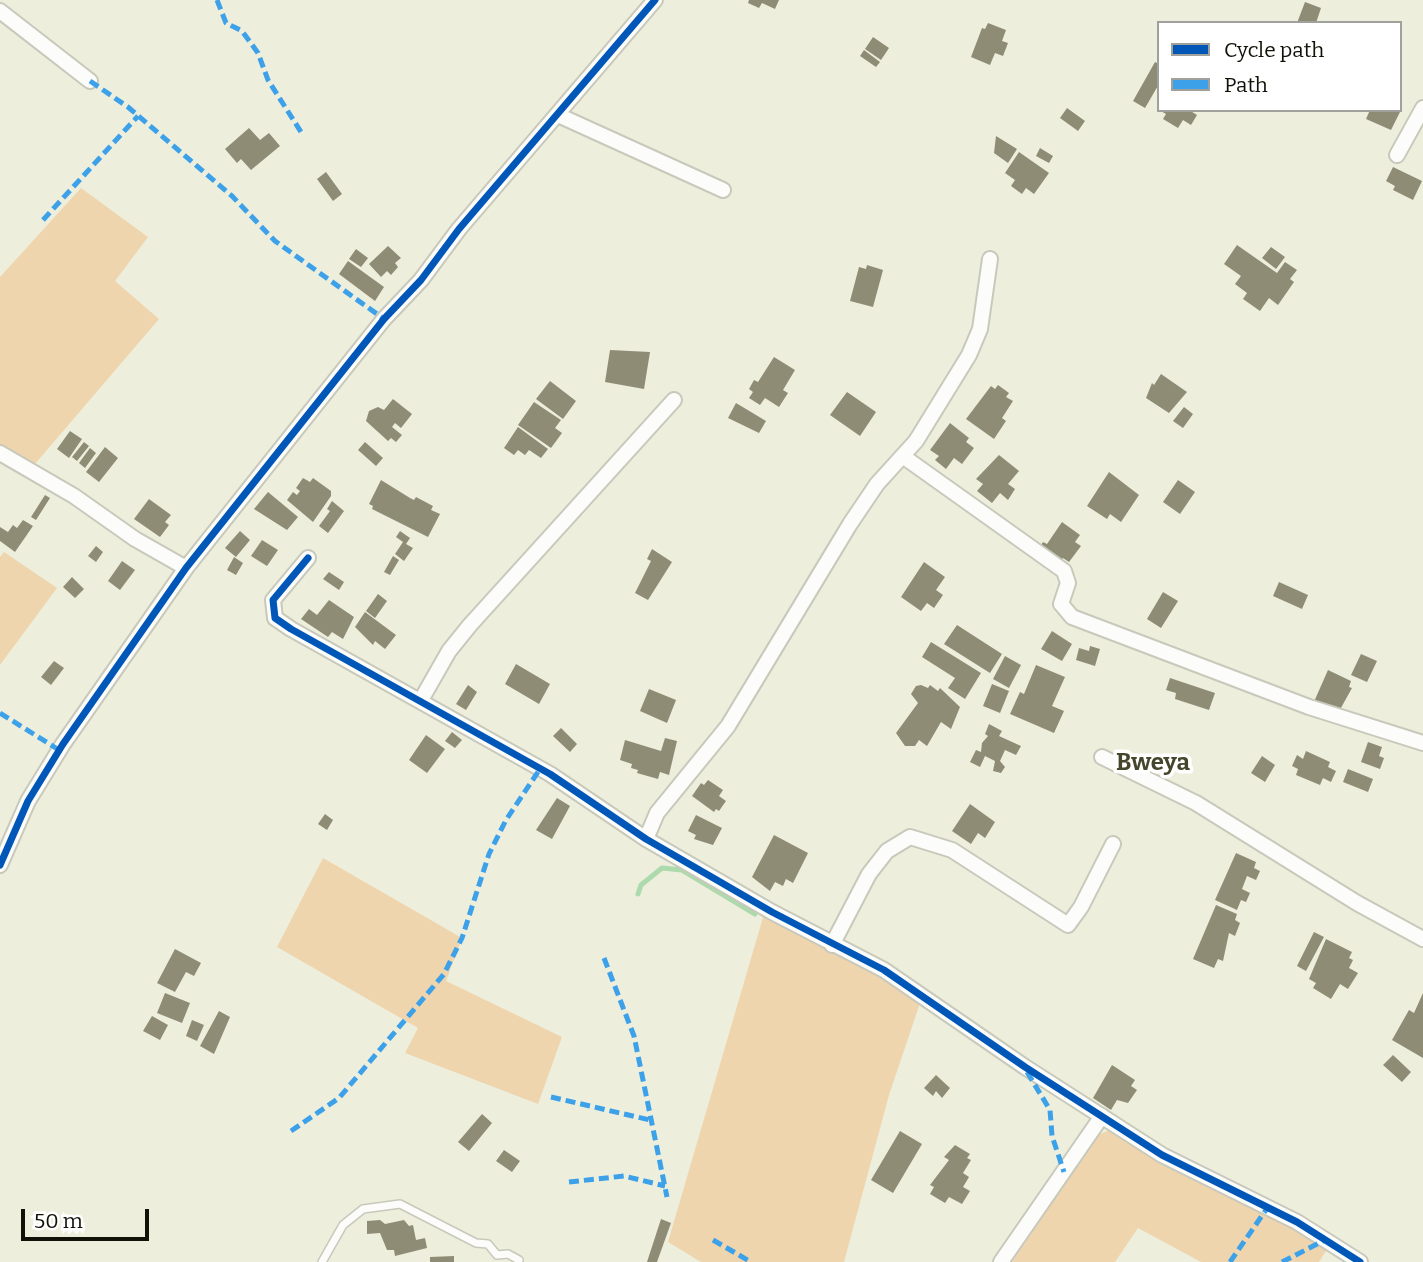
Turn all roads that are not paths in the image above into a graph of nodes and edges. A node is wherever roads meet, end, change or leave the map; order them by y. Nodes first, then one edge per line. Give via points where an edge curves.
1 (655, 0) edge
2 (0, 11) edge
3 (90, 80) dead end
4 (1423, 108) edge
5 (558, 115) junction
6 (1396, 155) dead end
7 (723, 190) dead end
8 (990, 259) dead end
9 (674, 400) dead end
10 (0, 453) edge
11 (904, 457) junction
12 (308, 558) dead end
13 (187, 568) junction
14 (421, 700) junction
15 (1423, 743) edge
16 (1102, 757) dead end
17 (646, 839) junction
18 (1113, 844) dead end
19 (0, 865) edge
20 (1423, 939) edge
21 (832, 944) junction
22 (1102, 1116) junction
23 (519, 1260) dead end
24 (322, 1262) edge
25 (1001, 1262) edge
26 (1360, 1262) edge

1 - 5 street
2 - 3 street
4 - 6 street
5 - 7 street
5 - 13 street via 384,319
8 - 11 street via 978,337
9 - 14 street via 470,625
10 - 13 street
11 - 15 street via 1063,571 1068,583 1062,604 1072,617 1309,707
11 - 17 street via 884,475 857,514 728,726 657,813
12 - 14 street via 273,600 275,618
13 - 19 street via 63,744 28,801
14 - 17 street via 550,774
16 - 20 street via 1196,803 1346,897
17 - 21 street
18 - 21 street via 1068,925 952,850 910,837 887,851 869,874
21 - 22 street via 884,970
22 - 25 street
22 - 26 street via 1162,1155 1297,1223
23 - 24 lane via 497,1255 488,1244 476,1243 400,1205 363,1209 343,1225

